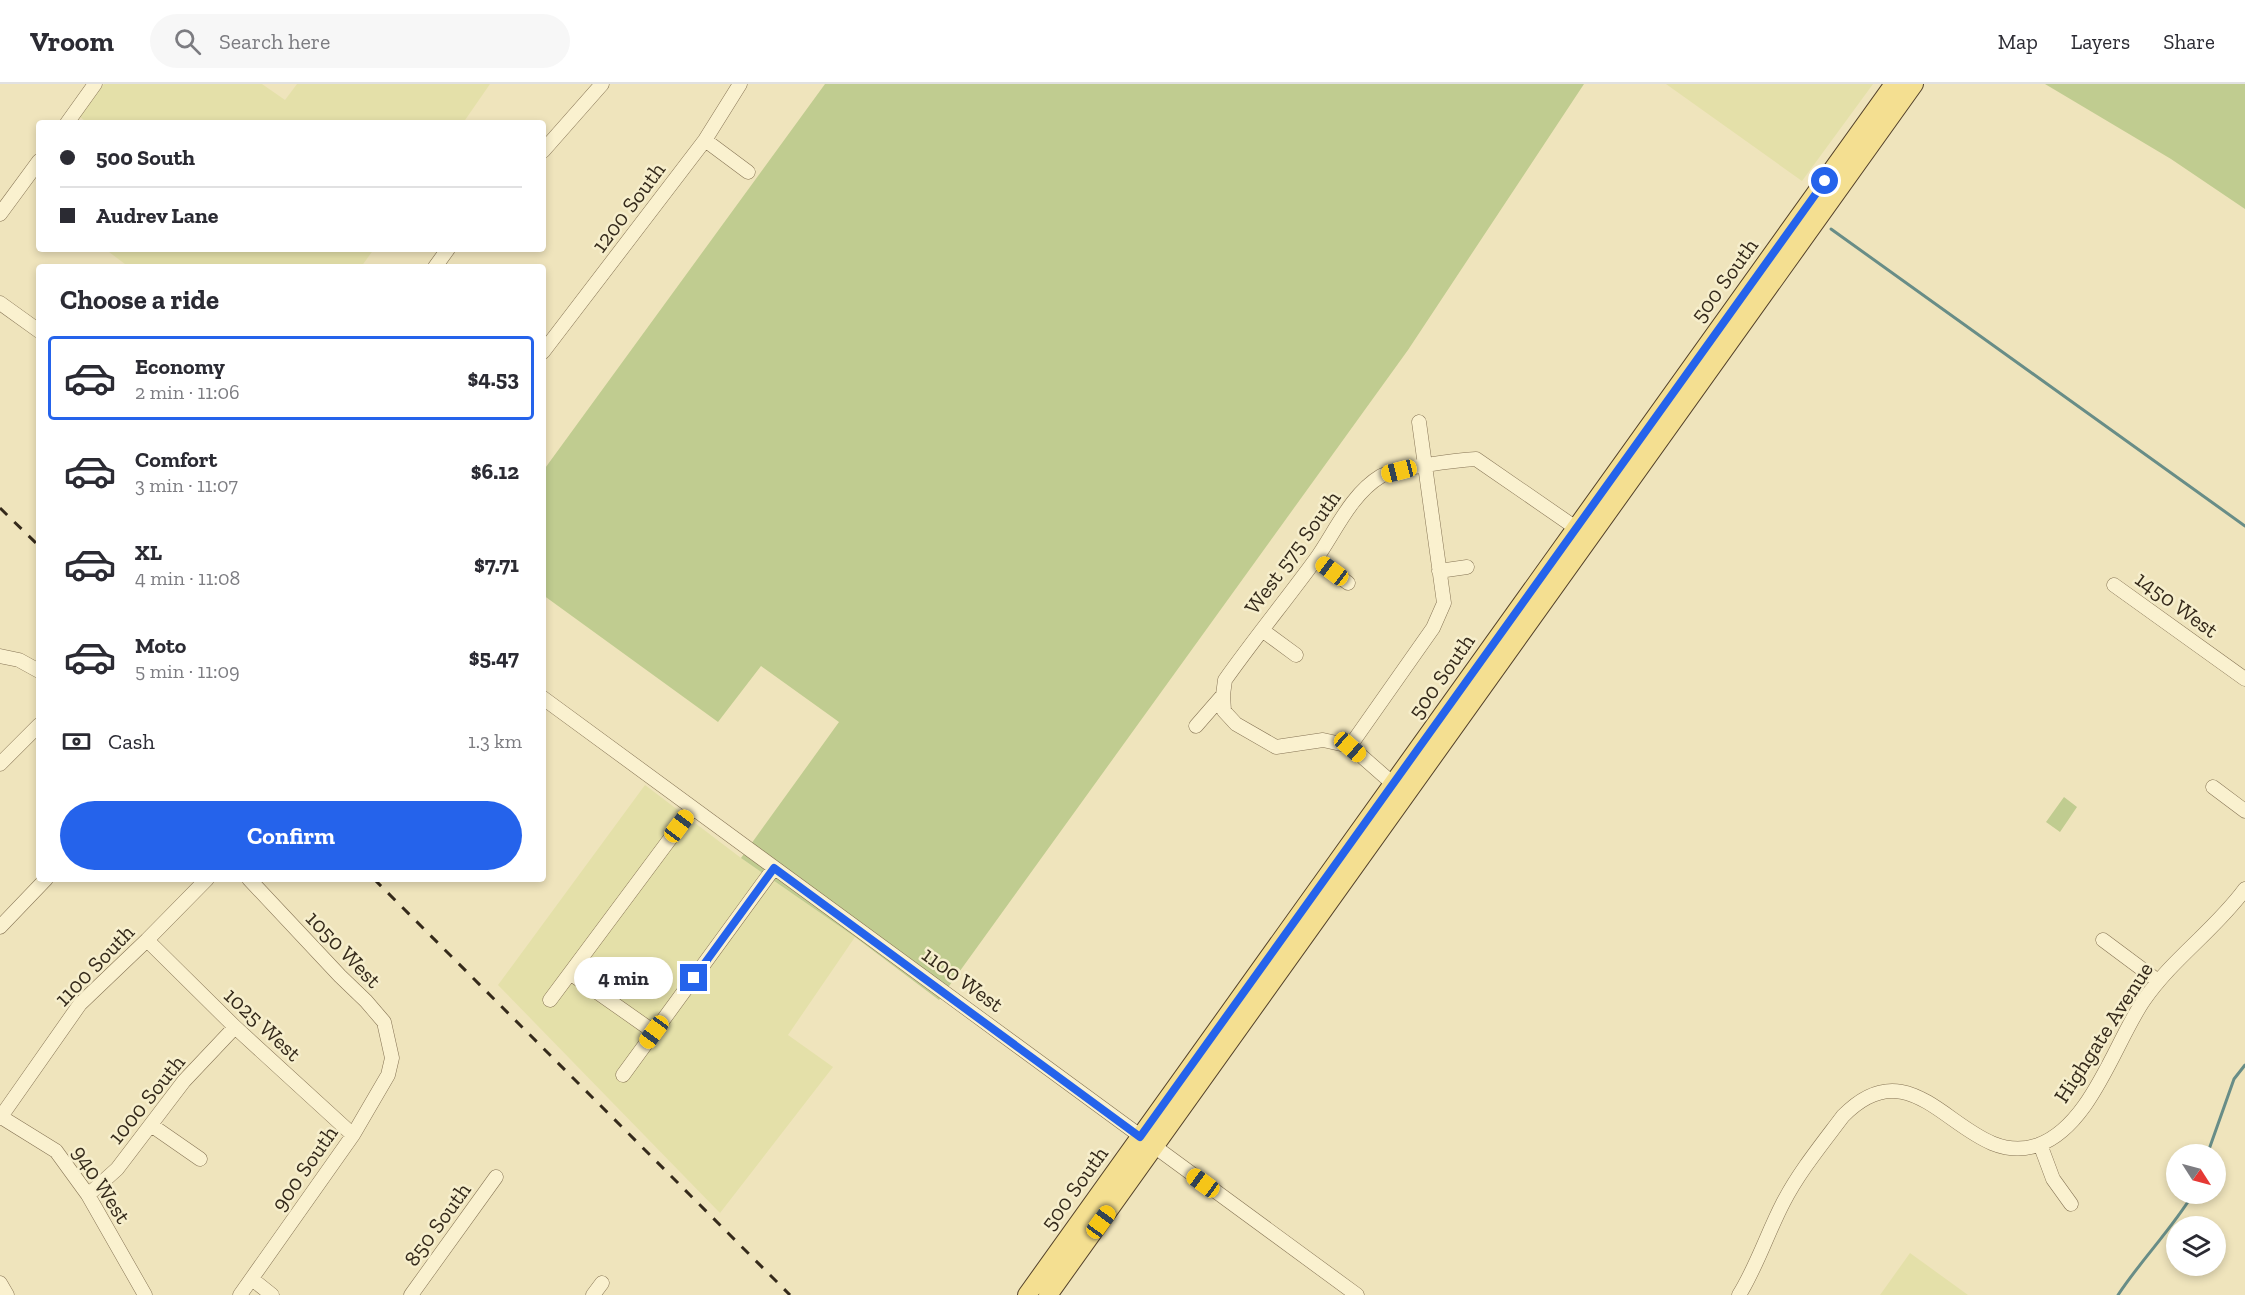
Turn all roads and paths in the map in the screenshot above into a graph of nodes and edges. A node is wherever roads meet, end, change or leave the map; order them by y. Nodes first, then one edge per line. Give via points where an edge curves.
1 (602, 84) edge
2 (741, 84) edge
3 (1894, 84) edge
4 (1914, 84) edge
5 (87, 87) edge
6 (69, 120) edge
7 (705, 140) junction
8 (546, 148) edge
9 (36, 165) edge
10 (748, 172) dead end
11 (0, 214) edge
12 (0, 303) edge
13 (36, 329) edge
14 (546, 348) edge
15 (1419, 422) dead end
16 (1424, 467) junction
17 (1576, 528) junction
18 (1316, 559) junction
19 (1467, 567) dead end
20 (1439, 571) junction
21 (1348, 583) dead end
22 (2114, 585) dead end
23 (1262, 630) junction
24 (1296, 655) dead end
25 (0, 656) edge
26 (36, 669) edge
27 (2245, 679) edge
28 (1223, 695) junction
29 (546, 700) edge
30 (1196, 726) dead end
31 (36, 728) edge
32 (1350, 747) junction
33 (0, 764) edge
34 (2213, 787) dead end
35 (1400, 790) junction
36 (693, 808) junction
37 (2245, 811) edge
38 (774, 868) junction
39 (43, 882) edge
40 (204, 882) edge
41 (252, 882) edge
42 (2245, 889) edge
43 (0, 927) edge
44 (147, 940) junction
45 (2103, 940) dead end
46 (570, 973) junction
47 (2158, 981) junction
48 (550, 1000) dead end
49 (235, 1027) junction
50 (654, 1032) junction
51 (392, 1058) joint
52 (623, 1075) dead end
53 (1, 1118) edge
54 (151, 1125) junction
55 (353, 1136) junction
56 (1147, 1142) junction
57 (2040, 1144) junction
58 (200, 1159) dead end
59 (496, 1178) dead end
60 (88, 1195) junction
61 (2071, 1204) dead end
62 (252, 1279) junction
63 (0, 1283) edge
64 (602, 1283) dead end
65 (7, 1295) edge
66 (145, 1295) edge
67 (240, 1295) edge
68 (272, 1295) edge
69 (411, 1295) edge
70 (593, 1295) edge
71 (1028, 1295) edge
72 (1048, 1295) edge
73 (1357, 1295) edge
74 (1739, 1295) edge

1 - 8 street
2 - 7 street, 1200 South
3 - 17 main road, 500 South
4 - 35 main road, 500 South
5 - 6 street
7 - 10 street
7 - 14 street, 1200 South
9 - 11 street
12 - 13 street
15 - 16 street
16 - 17 street, West 575 South via 1476,459
16 - 18 street, West 575 South via 1384,475 1371,483
16 - 20 street
17 - 35 main road, 500 South
18 - 21 street
18 - 23 street, West 575 South
19 - 20 street
20 - 32 street via 1444,603 1440,615
22 - 27 street, 1450 West
23 - 24 street
23 - 28 street, West 575 South via 1225,680
25 - 26 street
28 - 30 street, West 575 South
28 - 32 street via 1224,711 1236,724 1276,747 1323,740
29 - 36 street, 1100 West
31 - 33 street
32 - 35 street
34 - 37 street
35 - 56 main road, 500 South
36 - 38 street, 1100 West
36 - 46 street
38 - 50 street
38 - 56 street, 1100 West
39 - 43 street
40 - 44 street, 1100 South
41 - 51 street, 1050 West via 384,1022
42 - 47 street, Highgate Avenue via 2219,921
44 - 49 street, 1025 West
44 - 53 street, 1100 South via 80,1004
45 - 47 street
46 - 48 street
46 - 50 street
47 - 57 street, Highgate Avenue via 2136,1012 2094,1092 2061,1131
49 - 54 street, 1000 South via 184,1081
49 - 55 street, 1025 West
50 - 52 street
51 - 55 street, 900 South via 388,1075
53 - 60 street, 940 West via 56,1151
54 - 58 street
54 - 60 street, 1000 South via 117,1169
55 - 62 street, 900 South
56 - 71 main road, 500 South
56 - 72 main road, 500 South
56 - 73 street, 1100 West
57 - 61 street via 2053,1179
57 - 74 street, Highgate Avenue via 2014,1149 1988,1143 1931,1103 1904,1092 1877,1093 1864,1098 1843,1116 1800,1175
59 - 69 street, 850 South
60 - 66 street, 940 West
62 - 67 street, 900 South
62 - 68 street
63 - 65 street
64 - 70 street

